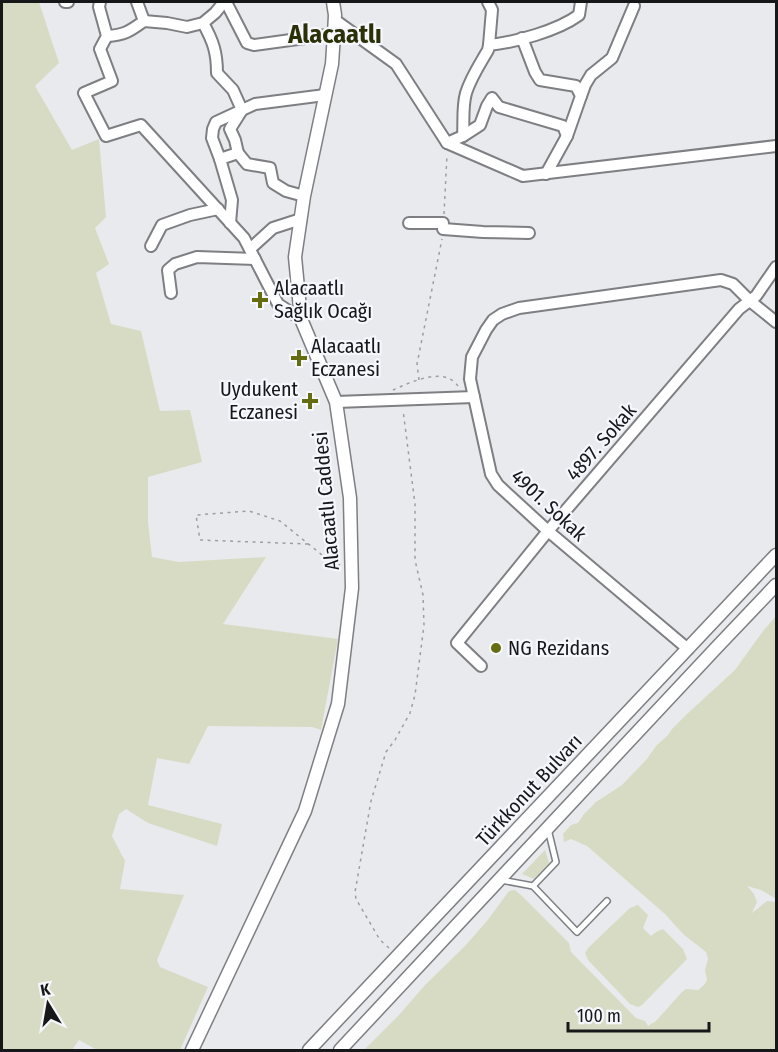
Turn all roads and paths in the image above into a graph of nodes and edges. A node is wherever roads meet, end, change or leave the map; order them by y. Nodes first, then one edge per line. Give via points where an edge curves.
1 (100, 2) edge
2 (137, 2) edge
3 (142, 2) edge
4 (225, 2) edge
5 (333, 2) edge
6 (488, 2) edge
7 (581, 2) edge
8 (634, 6) dead end
9 (334, 20) junction
10 (144, 21) junction
11 (203, 23) junction
12 (334, 34) junction
13 (107, 36) junction
14 (522, 38) junction
15 (489, 45) junction
16 (325, 95) junction
17 (581, 96) junction
18 (242, 110) junction
19 (464, 136) junction
20 (567, 136) junction
21 (447, 143) junction
22 (777, 146) edge
23 (238, 153) junction
24 (220, 159) junction
25 (546, 174) junction
26 (304, 196) junction
27 (218, 209) junction
28 (301, 219) junction
29 (230, 223) junction
30 (409, 223) dead end
31 (443, 226) junction
32 (529, 233) dead end
33 (151, 246) dead end
34 (252, 254) junction
35 (777, 267) edge
36 (171, 293) dead end
37 (750, 301) junction
38 (301, 319) junction
39 (777, 322) edge
40 (419, 380) junction
41 (393, 390) dead end
42 (468, 398) junction
43 (401, 399) junction
44 (336, 402) junction
45 (548, 531) junction
46 (308, 544) junction
47 (777, 555) edge
48 (352, 570) junction
49 (777, 585) edge
50 (688, 649) junction
51 (481, 666) dead end
52 (548, 828) junction
53 (500, 880) junction
54 (533, 886) junction
55 (607, 901) dead end
56 (399, 957) junction
57 (192, 1050) edge
58 (309, 1050) edge
59 (339, 1050) edge

1 - 13 street
2 - 10 street
3 - 10 street
4 - 11 street
4 - 12 street via 247,43
5 - 9 street, Alacaatlı Caddesi
6 - 15 street via 492,10
7 - 14 street via 579,15 573,20
8 - 17 street via 612,58 591,75
9 - 12 street, Alacaatlı Caddesi
9 - 21 street via 396,64
10 - 11 street via 187,27
10 - 13 street via 129,33
11 - 18 street via 217,55 217,73 233,90
12 - 16 street, Alacaatlı Caddesi
13 - 27 street via 100,49 112,81 84,93 106,136 141,125
14 - 15 street
14 - 17 street via 540,80 576,86
15 - 19 street via 466,94
16 - 18 street via 255,104
16 - 26 street, Alacaatlı Caddesi
17 - 20 street
18 - 23 street via 230,129
18 - 24 street via 216,122 212,138
19 - 20 street via 480,125 492,98 499,107 563,126
19 - 21 street
20 - 25 street
21 - 25 street via 523,176
21 - 31 path
22 - 25 street
23 - 24 street
23 - 26 street via 247,164 270,168 273,183
24 - 29 street via 232,200
26 - 28 street, Alacaatlı Caddesi
27 - 29 street
27 - 33 street via 162,225
28 - 34 street via 273,228
28 - 38 street, Alacaatlı Caddesi via 295,257
29 - 34 street
30 - 31 street
31 - 32 street
31 - 40 path via 417,364
34 - 36 street via 197,257 175,264 168,270
34 - 38 street via 278,304
35 - 37 street, 4897. Sokak
37 - 39 street, 4901. Sokak
37 - 42 street, 4901. Sokak via 733,284 721,280 519,308 498,317 486,330 472,357
37 - 45 street, 4897. Sokak
38 - 44 street, Alacaatlı Caddesi
40 - 41 path
40 - 42 path via 446,377 454,380
42 - 43 street
42 - 45 street, 4901. Sokak via 490,474
43 - 44 street
43 - 56 path via 415,504 416,560 424,626 415,695 410,713 386,752 371,801 355,892 380,940
44 - 48 street, Alacaatlı Caddesi via 350,498
45 - 50 street, 4901. Sokak
45 - 51 street, 4897. Sokak via 457,643
46 - 46 path via 200,540 196,515 249,511 280,521
46 - 48 path via 327,559
47 - 50 street, Türkkonut Bulvarı
48 - 57 street, Alacaatlı Caddesi via 338,704 305,811
49 - 52 street, Türkkonut Bulvarı
50 - 56 street, Türkkonut Bulvarı
52 - 53 street, Türkkonut Bulvarı
52 - 54 lane via 556,862
53 - 54 lane
53 - 59 street, Türkkonut Bulvarı
54 - 55 lane via 577,932
56 - 58 street, Türkkonut Bulvarı

